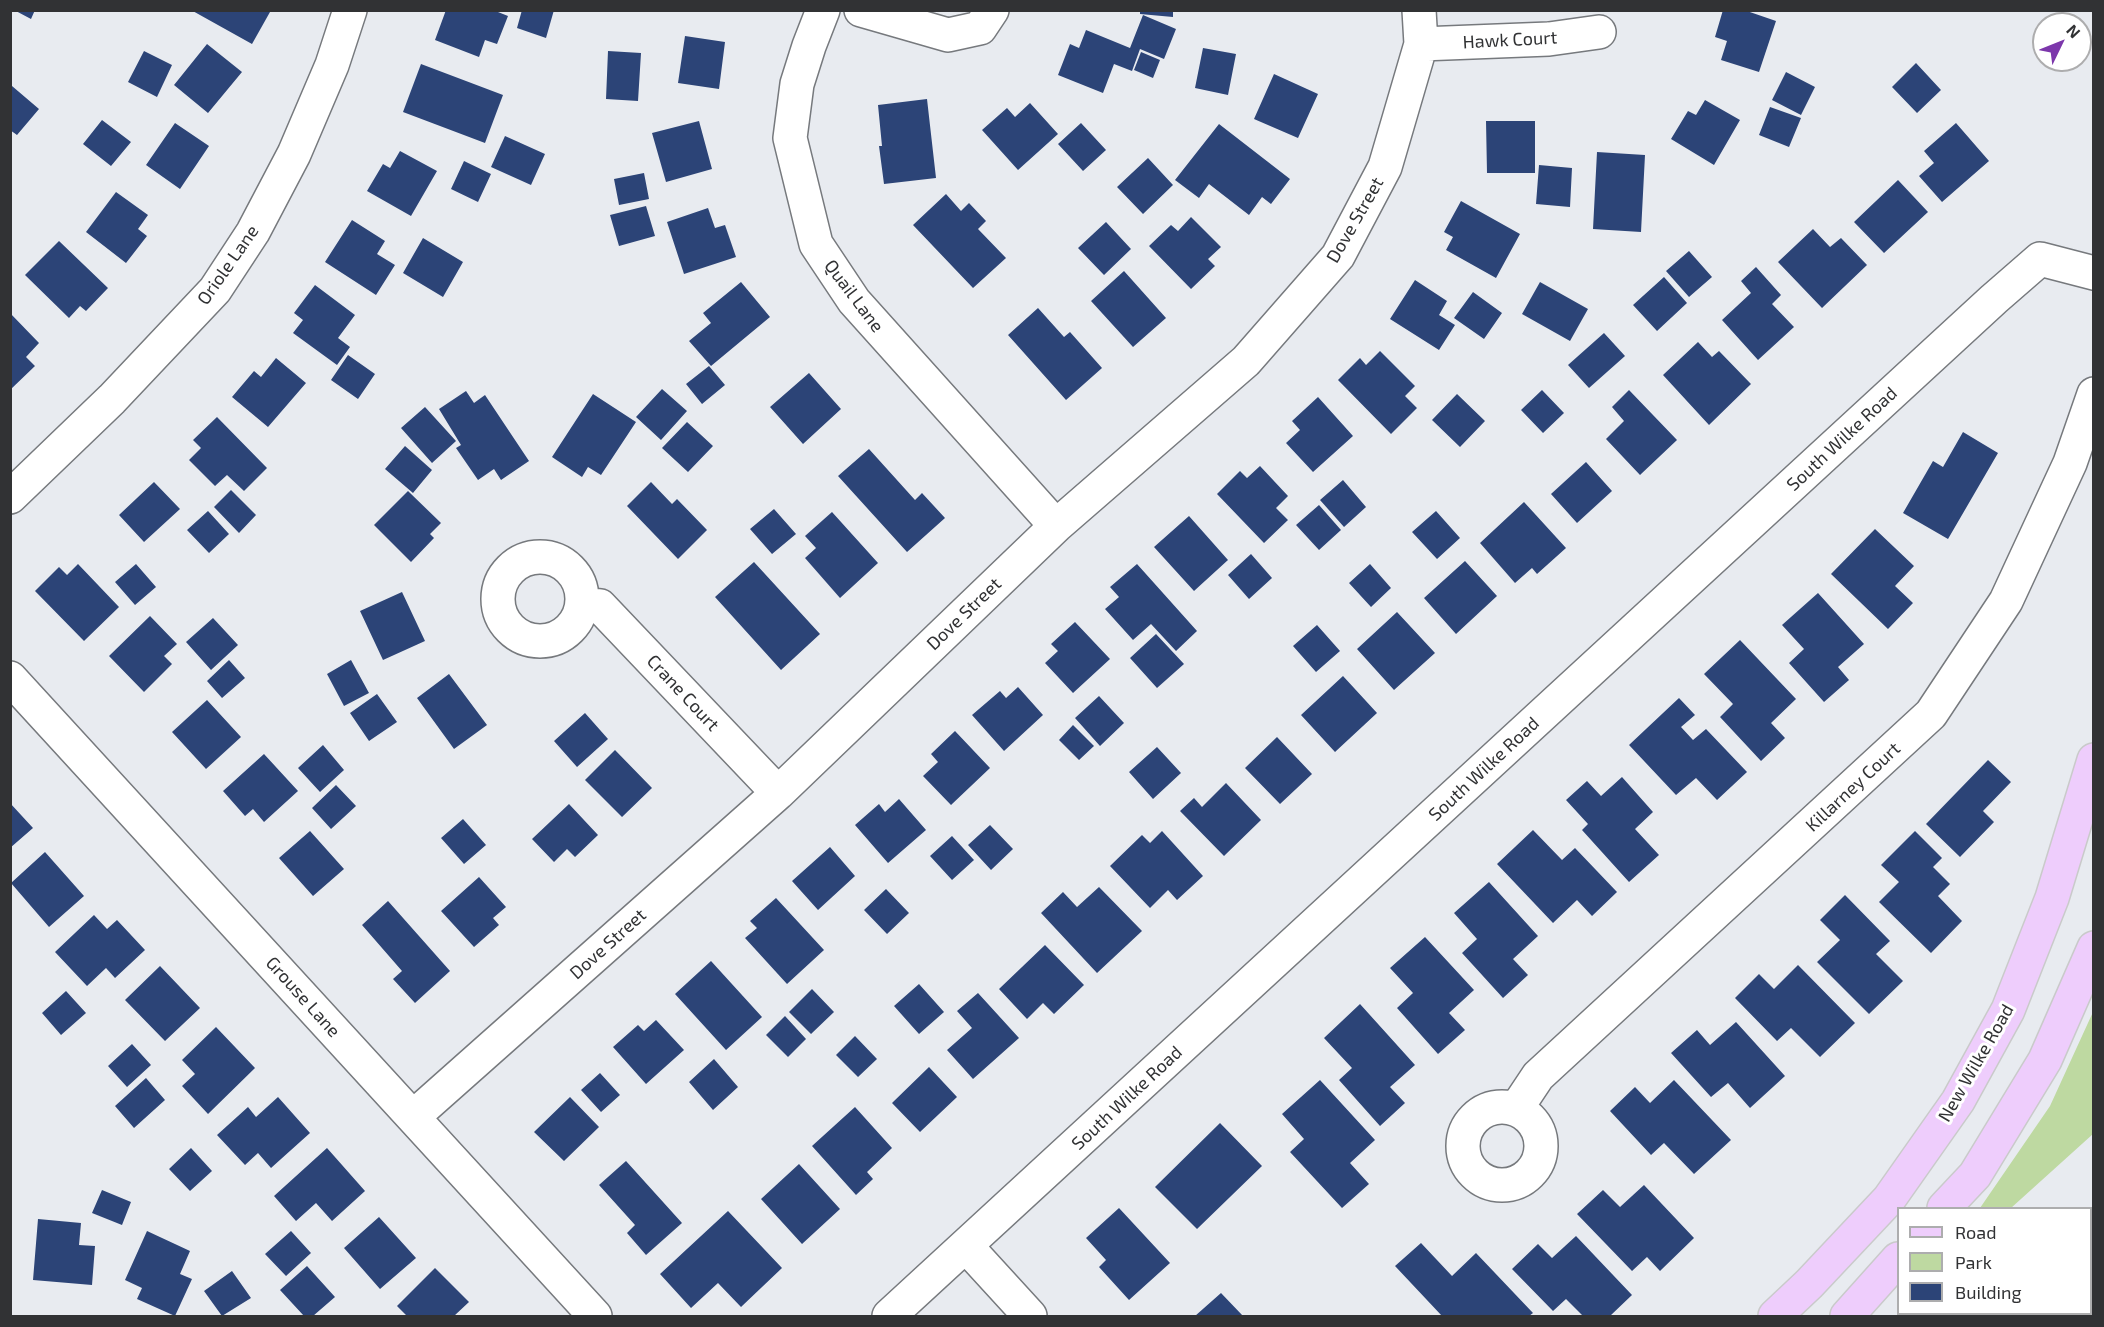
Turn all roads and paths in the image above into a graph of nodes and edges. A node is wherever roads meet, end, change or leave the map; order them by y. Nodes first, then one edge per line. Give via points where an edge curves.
1 (350, 10) edge
2 (823, 10) edge
3 (861, 10) edge
4 (992, 10) edge
5 (1419, 10) edge
6 (1599, 32) dead end
7 (1421, 44) junction
8 (2094, 273) edge
9 (2094, 394) edge
10 (10, 497) edge
11 (1056, 526) junction
12 (582, 604) dead end
13 (10, 678) edge
14 (2094, 760) edge
15 (778, 793) junction
16 (2094, 948) edge
17 (1516, 1109) dead end
18 (413, 1117) junction
19 (1946, 1207) edge
20 (966, 1246) junction
21 (1897, 1261) edge
22 (595, 1317) edge
23 (889, 1317) edge
24 (1030, 1317) edge
25 (1775, 1317) edge
26 (1847, 1317) edge

1 - 10 street, Oriole Lane via 332,65 294,154 253,232 215,290 112,399
2 - 11 street, Quail Lane via 797,84 790,138 816,244 854,301
3 - 4 street via 948,35 980,28
5 - 7 street, Dove Street
6 - 7 street, Hawk Court via 1549,39
7 - 11 street, Dove Street via 1385,167 1338,256 1246,361
8 - 20 street, South Wilke Road via 2040,259
9 - 17 street, Killarney Court via 2070,463 2006,601 1931,714 1538,1076
11 - 15 street, Dove Street
12 - 15 street, Crane Court via 600,606
13 - 18 street, Grouse Lane
14 - 25 main road, New Wilke Road via 2052,898 2008,1010 1958,1101 1889,1199
15 - 18 street, Dove Street
16 - 19 main road via 2045,1060 1975,1174
18 - 22 street, Grouse Lane
20 - 23 street, South Wilke Road
20 - 24 street
21 - 26 main road

